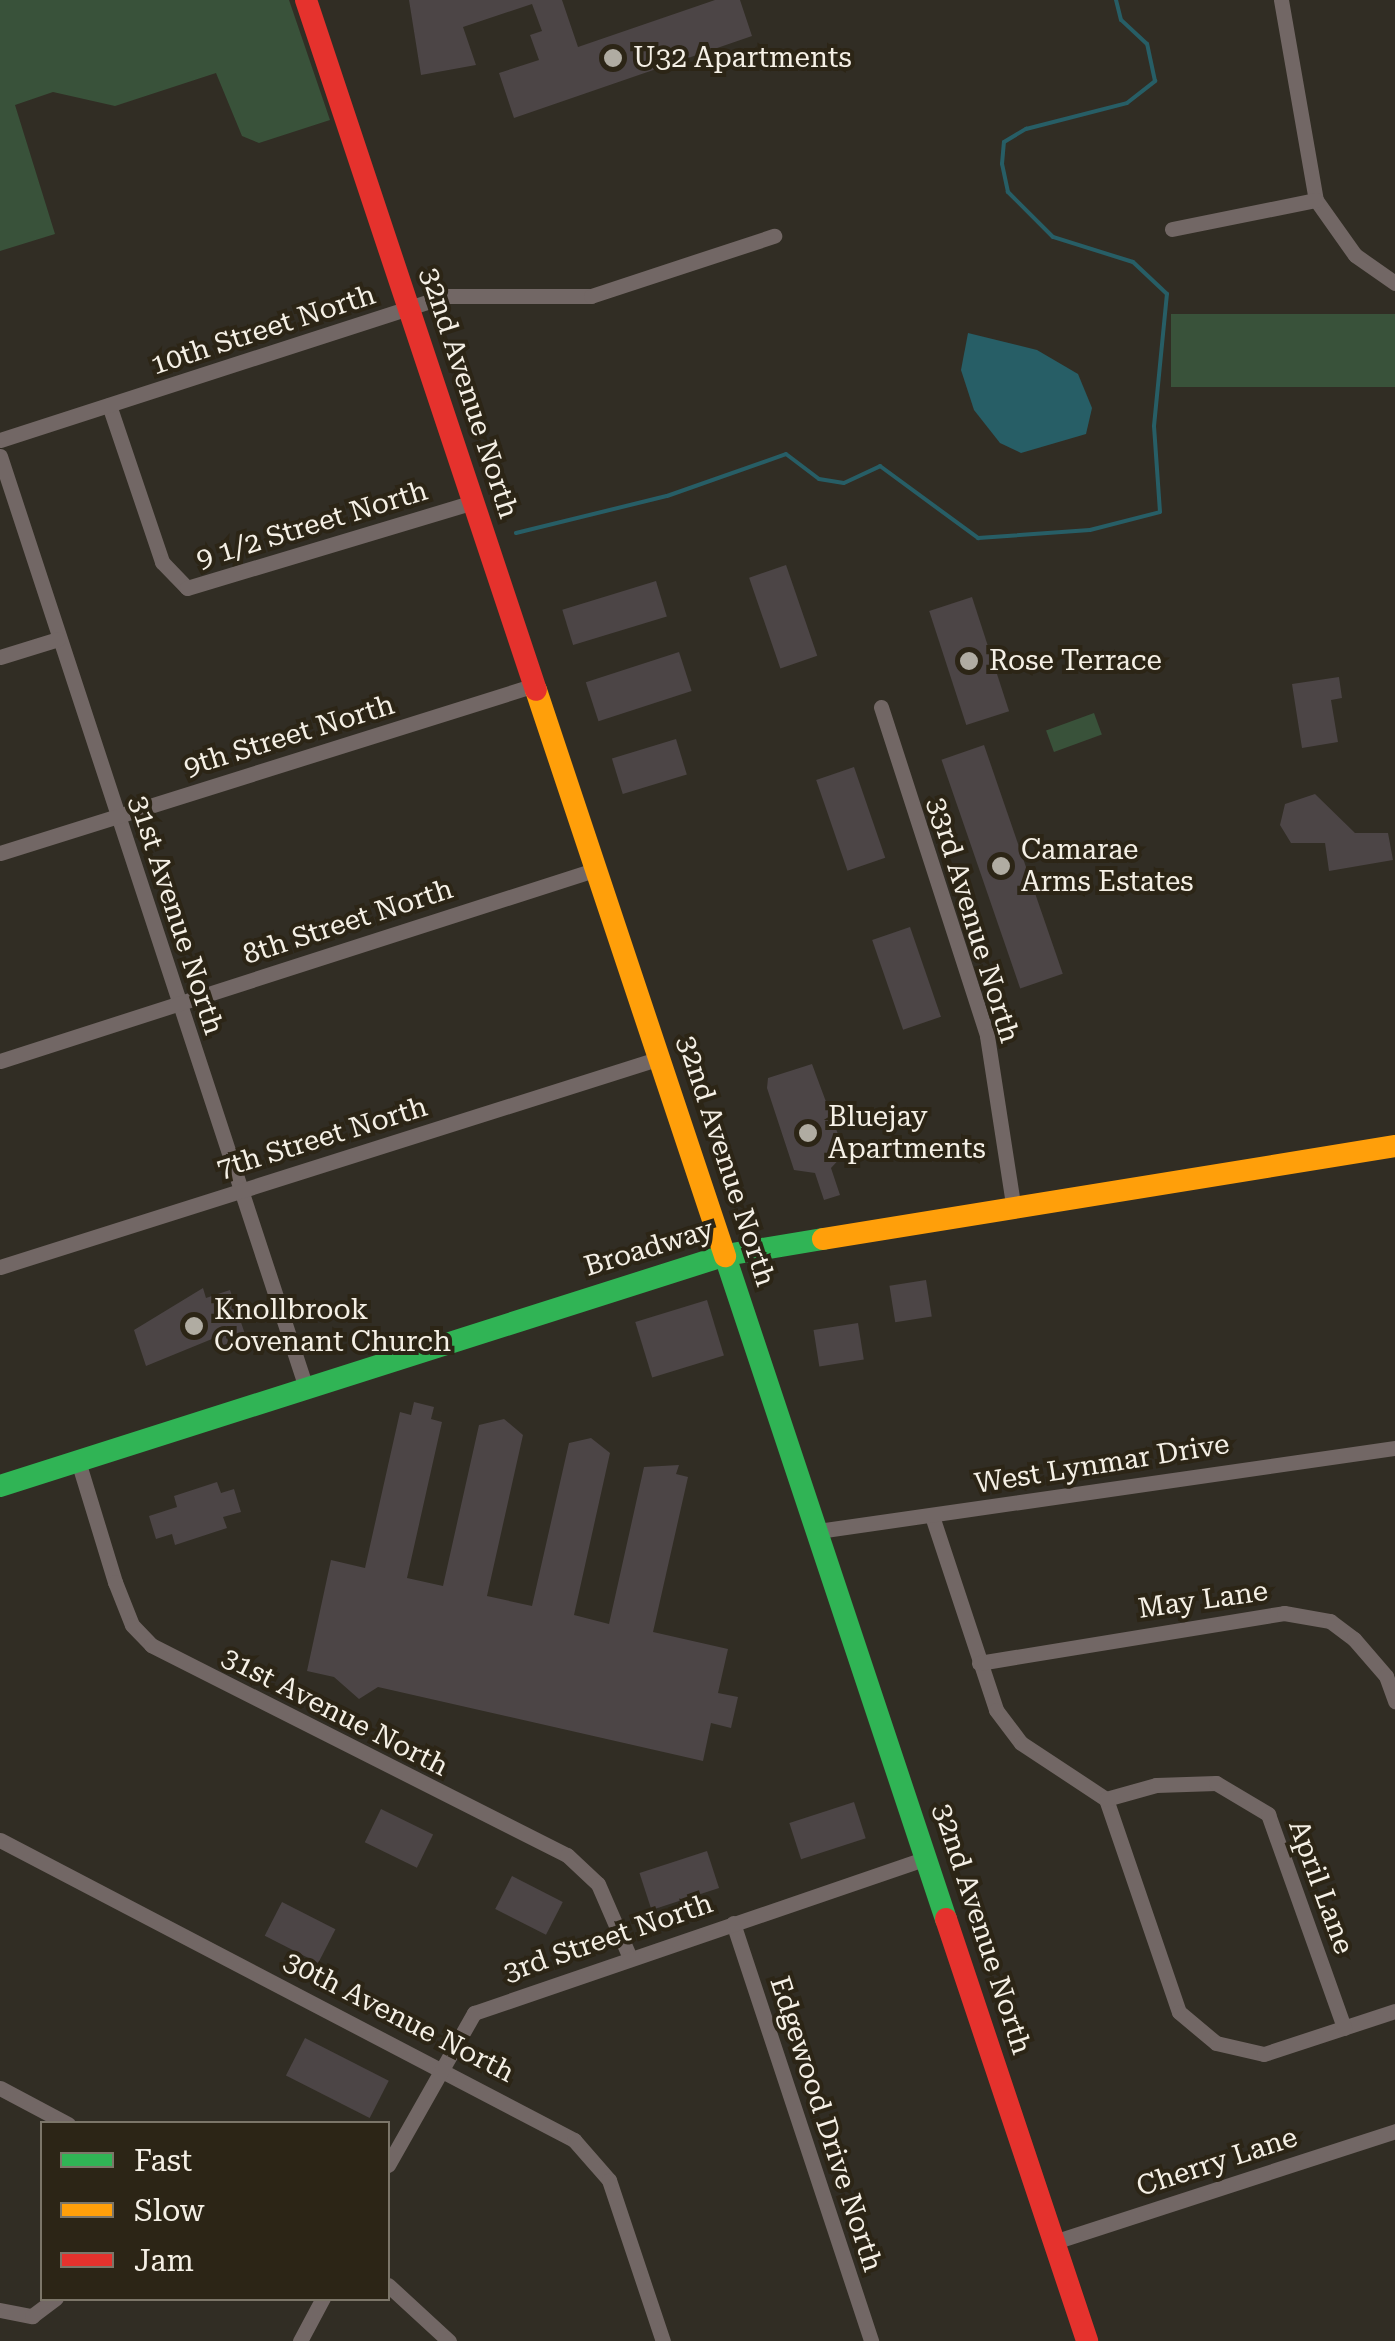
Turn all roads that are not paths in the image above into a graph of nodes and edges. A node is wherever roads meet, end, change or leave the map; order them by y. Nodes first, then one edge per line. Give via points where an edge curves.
1 (306, 0) edge
2 (1281, 0) edge
3 (1316, 200) junction
4 (1172, 229) dead end
5 (774, 236) dead end
6 (1395, 284) edge
7 (409, 309) junction
8 (109, 405) junction
9 (0, 440) edge
10 (0, 456) edge
11 (474, 502) junction
12 (58, 639) junction
13 (0, 657) edge
14 (535, 685) junction
15 (881, 707) dead end
16 (118, 816) junction
17 (0, 853) edge
18 (597, 869) junction
19 (179, 1002) junction
20 (660, 1058) junction
21 (0, 1061) edge
22 (1395, 1146) edge
23 (241, 1190) junction
24 (1014, 1210) junction
25 (726, 1255) junction
26 (0, 1267) edge
27 (306, 1388) junction
28 (1395, 1448) edge
29 (78, 1461) junction
30 (0, 1486) edge
31 (932, 1516) junction
32 (818, 1531) junction
33 (978, 1663) junction
34 (1395, 1701) edge
35 (1106, 1799) junction
36 (0, 1840) edge
37 (926, 1858) junction
38 (733, 1922) junction
39 (630, 1958) junction
40 (1395, 2011) edge
41 (1344, 2028) junction
42 (439, 2065) junction
43 (0, 2088) edge
44 (62, 2121) edge
45 (1395, 2131) edge
46 (390, 2161) edge
47 (1054, 2242) junction
48 (390, 2287) edge
49 (52, 2301) edge
50 (321, 2301) edge
51 (0, 2310) edge
52 (300, 2341) edge
53 (448, 2341) edge
54 (664, 2341) edge
55 (871, 2341) edge
56 (1087, 2341) edge

1 - 7 street, 32nd Avenue North
2 - 3 street
3 - 4 street
3 - 6 street via 1355,255
5 - 7 street, 10th Street North via 591,296 469,290
7 - 8 street, 10th Street North
7 - 11 street, 32nd Avenue North
8 - 9 street, 10th Street North
8 - 11 street, 9 1/2 Street North via 162,562 188,588
10 - 12 street, 31st Avenue North
11 - 14 street, 32nd Avenue North
12 - 13 street
12 - 16 street, 31st Avenue North
14 - 16 street, 9th Street North
14 - 18 street, 32nd Avenue North
15 - 24 street, 33rd Avenue North via 983,1023
16 - 17 street, 9th Street North
16 - 19 street, 31st Avenue North
18 - 19 street, 8th Street North
18 - 20 street, 32nd Avenue North
19 - 21 street, 8th Street North
19 - 23 street, 31st Avenue North
20 - 23 street, 7th Street North
20 - 25 street, 32nd Avenue North
22 - 24 street, Broadway
23 - 26 street, 7th Street North
23 - 27 street, 31st Avenue North
24 - 25 street, Broadway
25 - 27 street, Broadway
25 - 32 street, 32nd Avenue North
27 - 29 street, Broadway
28 - 31 street, West Lynmar Drive
29 - 30 street, Broadway
29 - 39 street, 31st Avenue North via 128,1613 151,1645 567,1856 598,1884
31 - 32 street, West Lynmar Drive
31 - 33 street
32 - 37 street, 32nd Avenue North
33 - 34 street, May Lane via 1284,1613 1330,1622 1354,1639 1386,1676
33 - 35 street via 996,1710 1021,1743
35 - 41 street, April Lane via 1156,1785 1216,1783 1268,1814
35 - 41 street via 1179,2012 1238,2052 1264,2054
36 - 42 street, 30th Avenue North
37 - 38 street, 3rd Street North
37 - 47 street, 32nd Avenue North
38 - 39 street, 3rd Street North
38 - 55 street, Edgewood Drive North
39 - 42 street, 3rd Street North via 474,2013
40 - 41 street
42 - 46 street, 3rd Street North
42 - 54 street, 30th Avenue North via 597,2161
43 - 44 street
45 - 47 street, Cherry Lane
47 - 56 street, 32nd Avenue North
48 - 53 street
49 - 51 street via 32,2316
50 - 52 street

